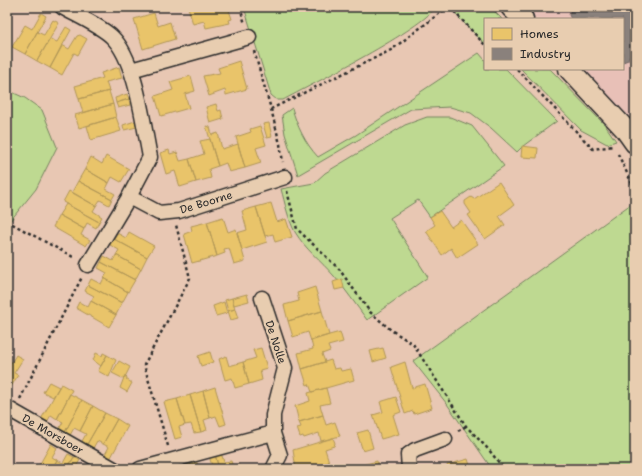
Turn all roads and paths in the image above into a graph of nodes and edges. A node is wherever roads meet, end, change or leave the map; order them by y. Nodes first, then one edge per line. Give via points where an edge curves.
1 (62, 7) edge
2 (240, 7) edge
3 (449, 7) edge
4 (511, 7) edge
5 (522, 18) edge
6 (249, 37) junction
7 (484, 44) edge
8 (131, 70) junction
9 (518, 70) edge
10 (571, 70) edge
11 (271, 109) junction
12 (635, 142) edge
13 (285, 177) junction
14 (635, 190) edge
15 (128, 197) junction
16 (172, 212) junction
17 (7, 221) edge
18 (88, 265) junction
19 (262, 298) dead end
20 (10, 410) edge
21 (273, 433) junction
22 (445, 439) dead end
23 (172, 460) junction
24 (114, 469) edge
25 (140, 469) edge
26 (273, 469) edge
27 (409, 469) edge
28 (504, 469) edge

1 - 8 street via 111,35 122,49
2 - 6 path
3 - 7 path
3 - 11 path via 391,50
4 - 5 street
6 - 8 street
6 - 11 path
8 - 15 street via 150,157
9 - 14 path via 593,149 614,146
10 - 12 street
11 - 13 path
13 - 16 street, De Boorne
13 - 28 path via 297,229 339,269 370,312 413,344 466,426
15 - 16 street, De Boorne via 159,213
15 - 18 street
16 - 23 path via 190,278 144,365
17 - 18 path
18 - 20 path
19 - 21 street, De Nolle via 285,368 273,414
20 - 24 street, De Morsboer
21 - 23 street
21 - 26 street, De Nolle via 280,455
22 - 27 street via 415,450 408,456
23 - 25 street

